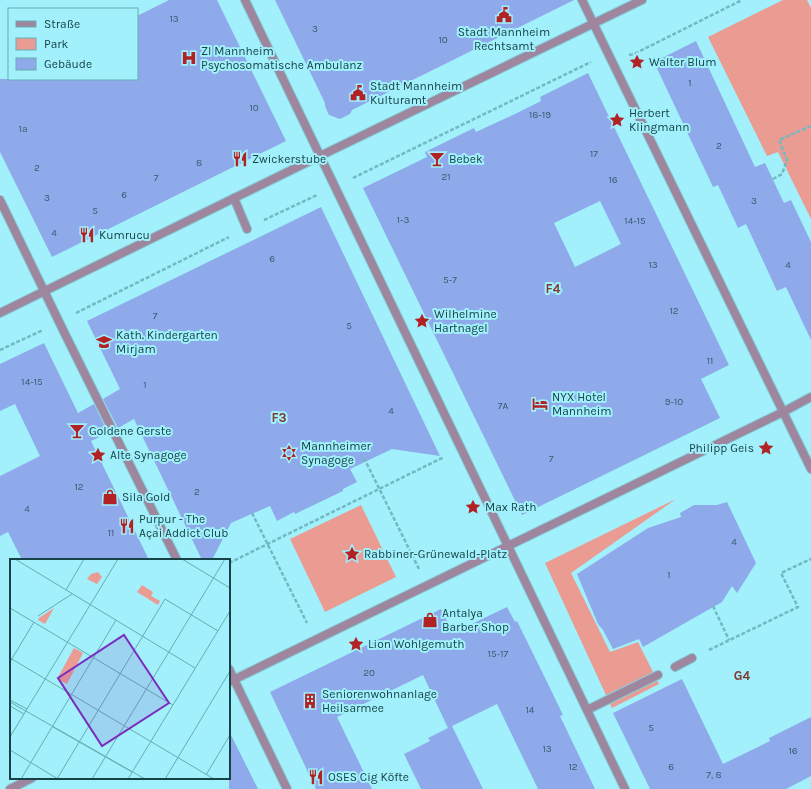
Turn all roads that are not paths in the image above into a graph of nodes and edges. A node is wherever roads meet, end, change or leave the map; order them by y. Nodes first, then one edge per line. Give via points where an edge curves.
1 (245, 0) edge
2 (582, 0) edge
3 (642, 0) edge
4 (593, 24) junction
5 (320, 156) junction
6 (234, 198) junction
7 (0, 200) edge
8 (247, 229) road end
9 (44, 291) junction
10 (0, 312) edge
11 (811, 397) edge
12 (783, 412) junction
13 (811, 469) edge
14 (508, 546) junction
15 (177, 559) edge
16 (692, 658) dead end
17 (675, 666) dead end
18 (658, 675) dead end
19 (231, 681) edge
20 (587, 710) junction
21 (30, 779) edge
22 (10, 789) edge
23 (287, 789) edge
24 (625, 789) edge

1 - 5 street
2 - 4 street
3 - 4 street
4 - 5 street
4 - 12 street
5 - 6 street
5 - 14 street
6 - 8 street
6 - 9 street
7 - 9 street
9 - 10 street
9 - 15 street
11 - 12 street
12 - 13 street
12 - 14 street
14 - 19 street
14 - 20 street
16 - 17 street
18 - 20 street
19 - 23 street
20 - 24 street
21 - 22 street

